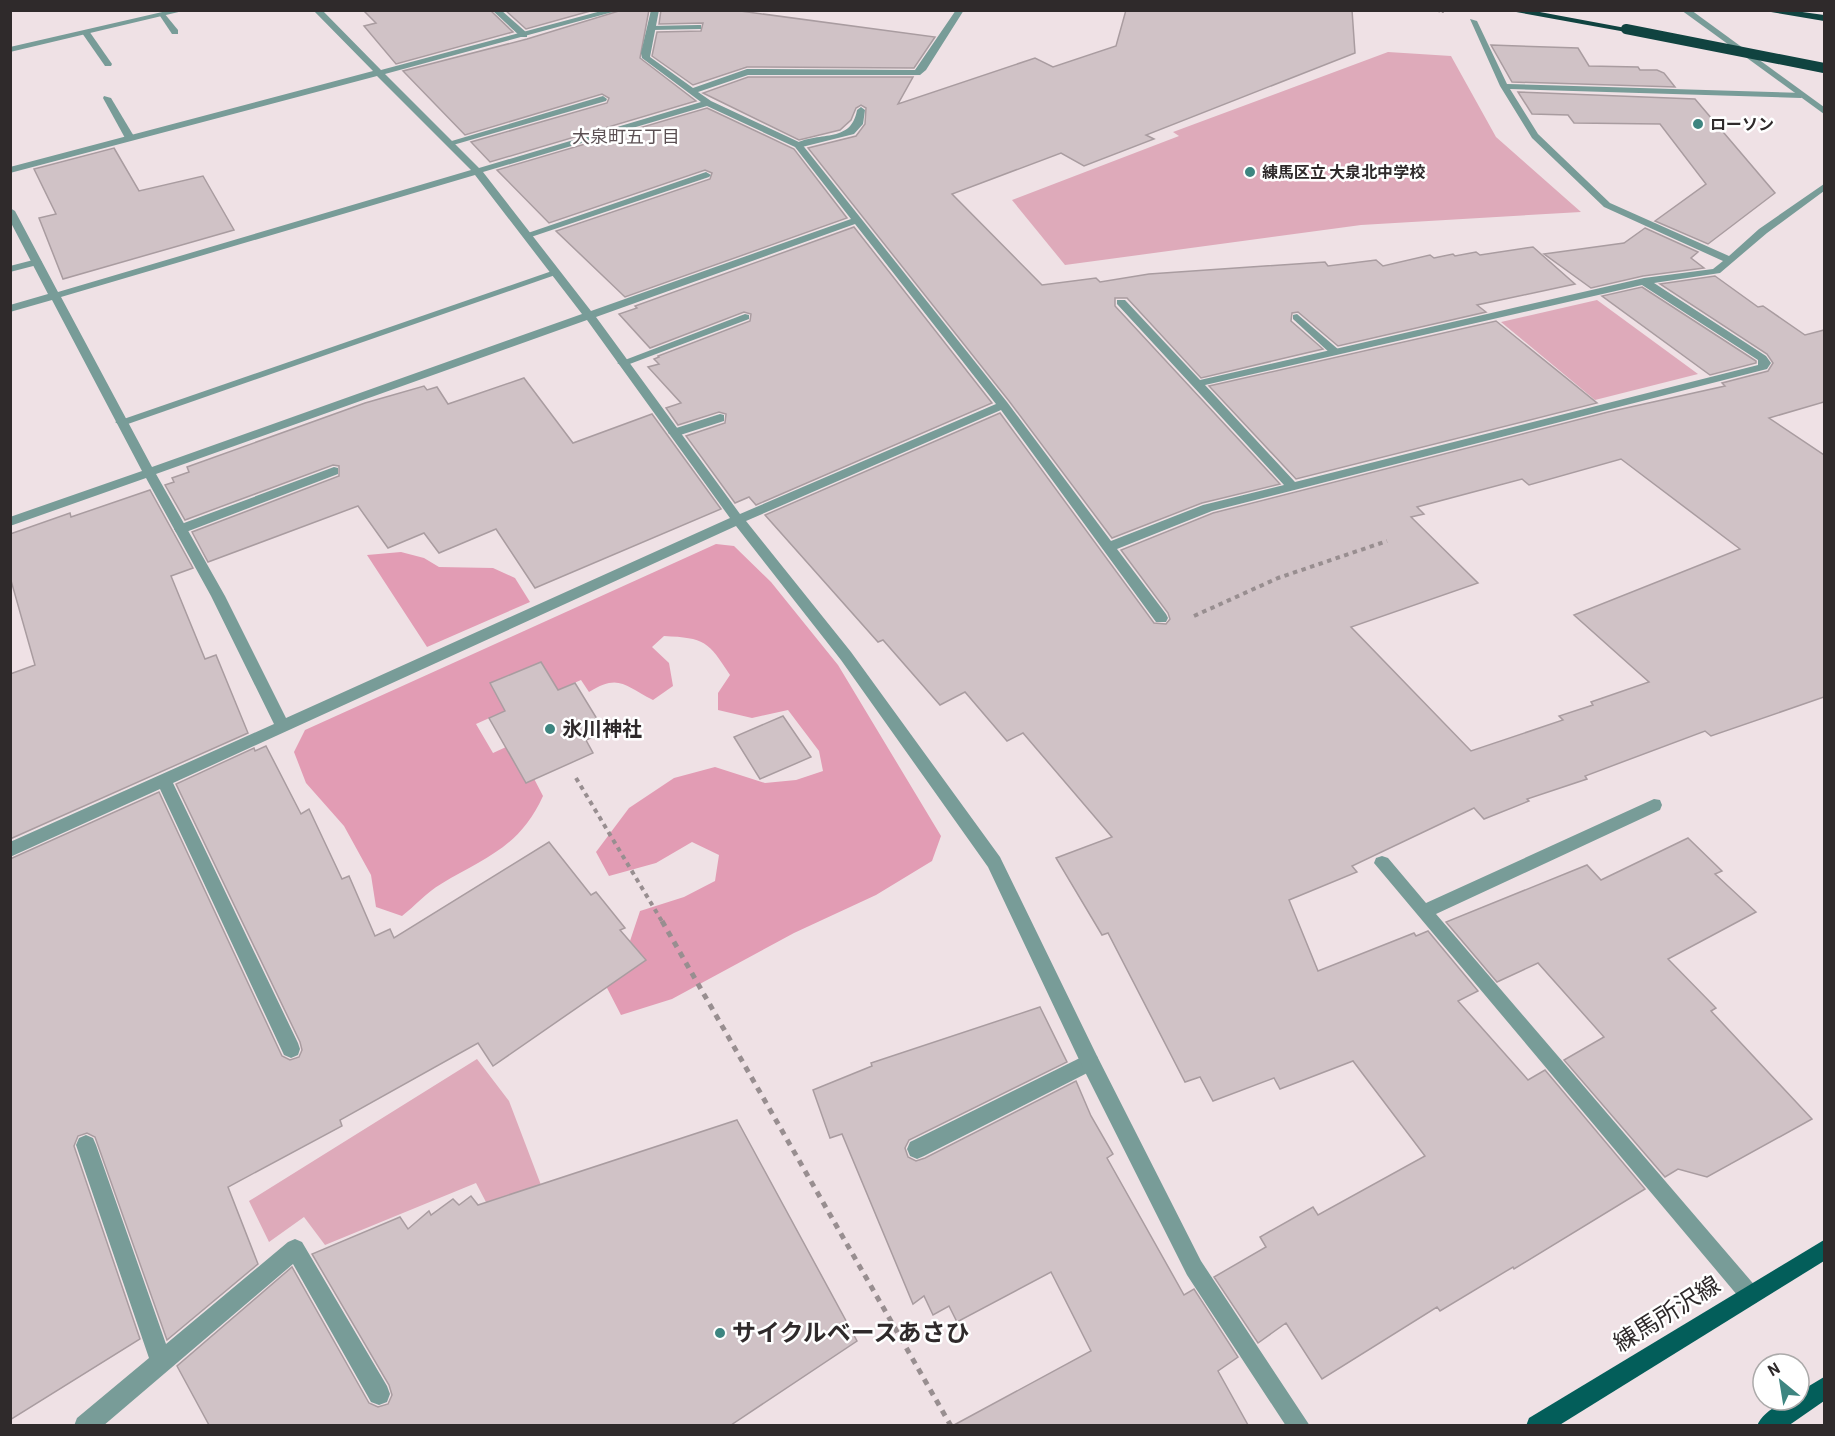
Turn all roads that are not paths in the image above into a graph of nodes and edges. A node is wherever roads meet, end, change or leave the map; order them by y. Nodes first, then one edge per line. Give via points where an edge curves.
1 (183, 10) edge
2 (317, 10) edge
3 (496, 10) edge
4 (616, 10) edge
5 (655, 10) edge
6 (960, 10) edge
7 (1509, 10) edge
8 (1685, 10) edge
9 (1763, 10) edge
10 (1791, 10) edge
11 (161, 15) junction
12 (1824, 16) edge
13 (1473, 21) dead end
14 (698, 27) dead end
15 (651, 28) junction
16 (175, 32) dead end
17 (86, 33) junction
18 (524, 35) junction
19 (10, 50) edge
20 (108, 63) dead end
21 (1824, 68) edge
22 (381, 72) junction
23 (1504, 86) junction
24 (692, 91) junction
25 (1801, 95) junction
26 (107, 98) dead end
27 (603, 99) dead end
28 (708, 103) junction
29 (861, 110) dead end
30 (1824, 111) edge
31 (129, 138) junction
32 (450, 143) junction
33 (798, 145) junction
34 (10, 170) edge
35 (477, 171) junction
36 (706, 175) dead end
37 (1824, 187) edge
38 (10, 211) edge
39 (857, 220) junction
40 (527, 235) junction
41 (1730, 260) junction
42 (37, 262) junction
43 (10, 269) edge
44 (556, 273) junction
45 (1644, 281) junction
46 (55, 296) junction
47 (1121, 302) dead end
48 (10, 309) edge
49 (1297, 316) dead end
50 (590, 317) junction
51 (746, 317) dead end
52 (1335, 352) junction
53 (623, 363) junction
54 (1196, 384) junction
55 (1003, 405) junction
56 (720, 418) dead end
57 (121, 422) junction
58 (674, 433) junction
59 (334, 471) dead end
60 (150, 473) junction
61 (1292, 486) junction
62 (738, 520) junction
63 (10, 522) edge
64 (181, 528) junction
65 (1110, 547) junction
66 (1161, 618) dead end
67 (283, 727) junction
68 (165, 782) junction
69 (1654, 805) dead end
70 (10, 850) edge
71 (1382, 863) dead end
72 (1425, 911) junction
73 (291, 1049) dead end
74 (1090, 1062) junction
75 (86, 1145) dead end
76 (916, 1149) dead end
77 (1824, 1250) edge
78 (1750, 1295) junction
79 (161, 1360) junction
80 (1824, 1388) edge
81 (379, 1395) dead end
82 (85, 1425) edge
83 (1299, 1425) edge
84 (1538, 1425) edge
85 (1768, 1425) edge

1 - 11 street
2 - 22 street
3 - 18 street
4 - 18 street
5 - 15 street
6 - 24 street via 917,73 747,72
7 - 21 highway, bridge
8 - 25 street
9 - 12 highway
10 - 12 highway
11 - 16 street
11 - 17 street
13 - 23 street
14 - 15 street
15 - 24 street via 646,58
17 - 19 street
17 - 20 street
18 - 22 street
22 - 31 street
22 - 32 street
23 - 25 street
23 - 41 street via 1535,136 1607,205
24 - 28 street
25 - 30 street
26 - 31 street
27 - 32 street
28 - 33 street
28 - 35 street
29 - 33 street via 859,124 851,132
31 - 34 street
32 - 35 street
33 - 39 street
35 - 40 street
35 - 46 street
36 - 40 street
37 - 41 street
38 - 42 street
39 - 50 street
39 - 55 street
40 - 44 street
41 - 45 street via 1716,271
42 - 43 street
42 - 46 street
44 - 50 street
44 - 57 street
45 - 52 street
45 - 61 street via 1762,358 1763,367
46 - 48 street
46 - 57 street
47 - 54 street
49 - 52 street
50 - 53 street
50 - 60 street
51 - 53 street
52 - 54 street
53 - 58 street
54 - 61 street
55 - 62 street
55 - 65 street
56 - 58 street
57 - 60 street
58 - 62 street
59 - 64 street
60 - 63 street
60 - 64 street
61 - 65 street via 1208,508
62 - 67 street
62 - 74 street via 846,656 994,862
64 - 67 street
65 - 66 street
67 - 68 street
68 - 70 street
68 - 73 street
69 - 72 street
71 - 72 street
72 - 78 street
74 - 76 street
74 - 83 street via 1194,1268
75 - 79 street
77 - 78 main road, 練馬所沢線
78 - 84 main road, 練馬所沢線
79 - 81 street via 295,1249
79 - 82 street
80 - 85 main road

